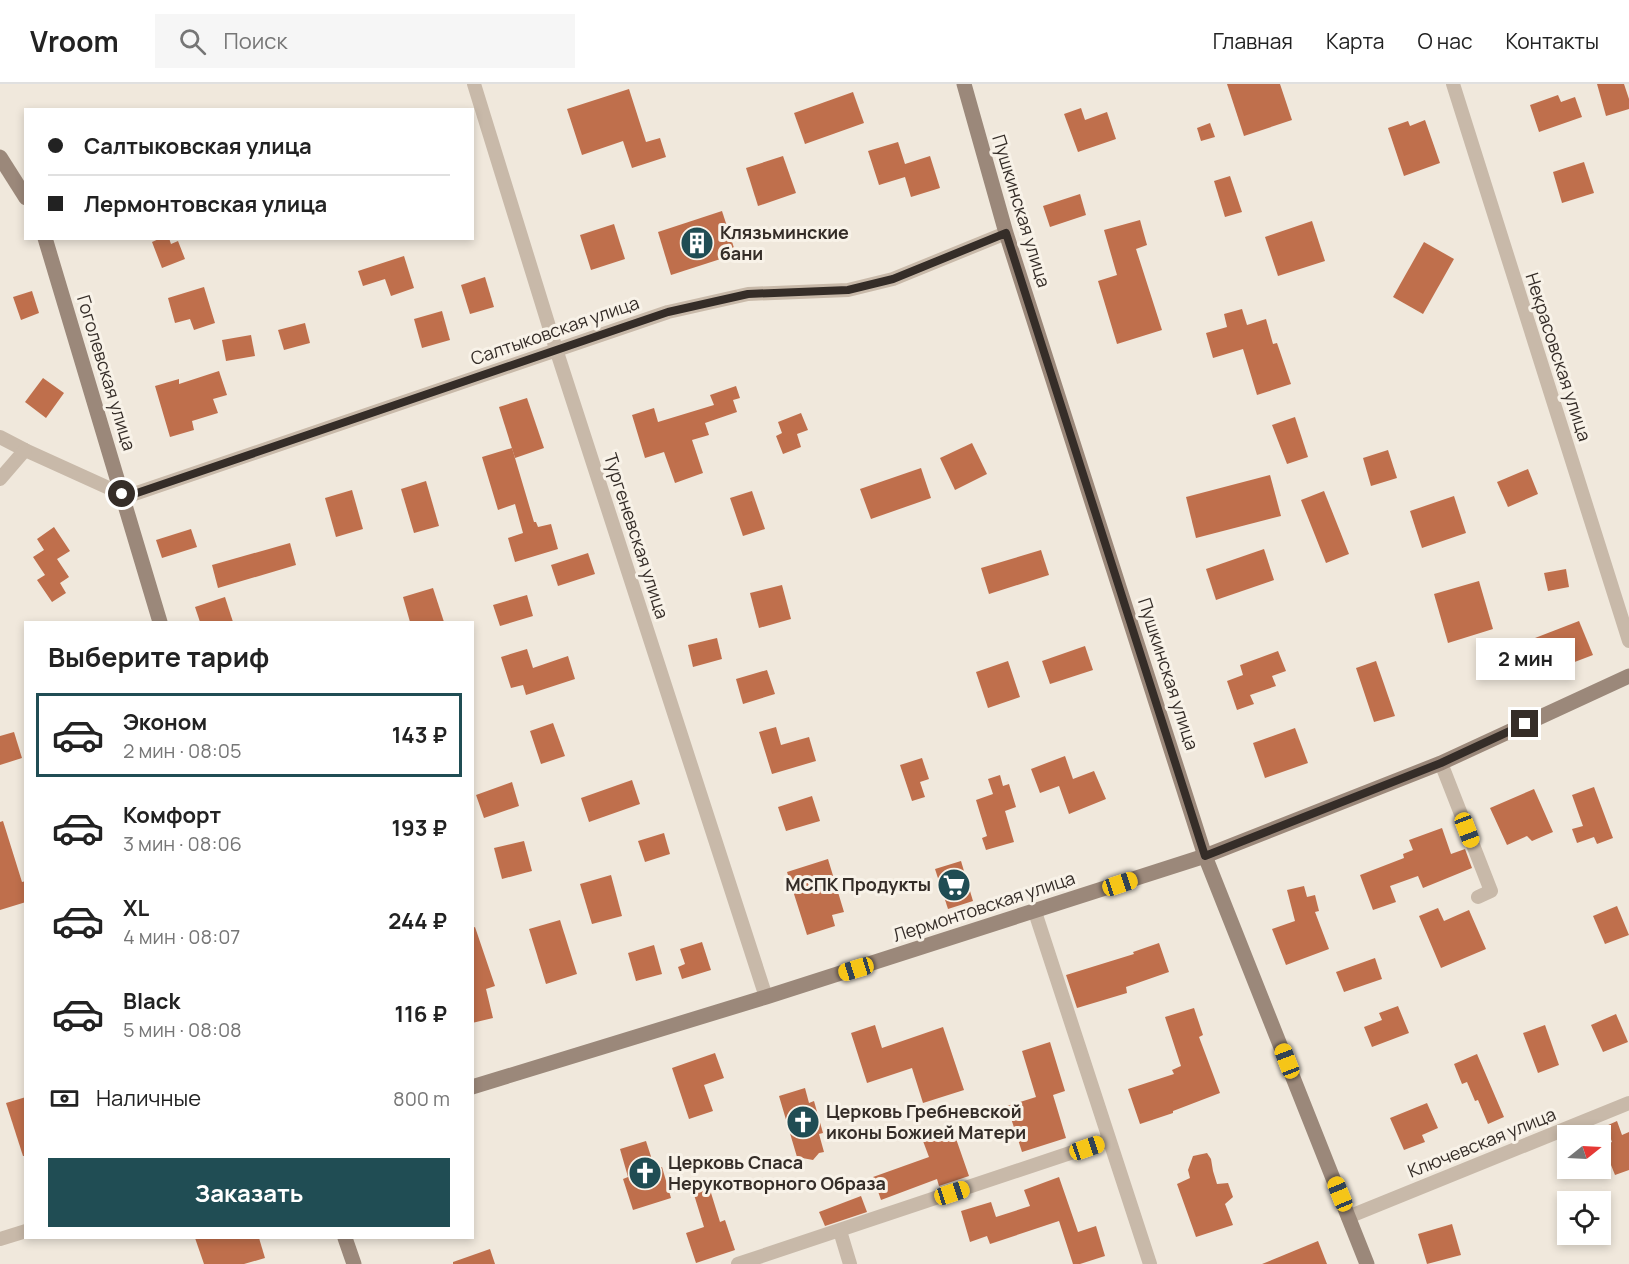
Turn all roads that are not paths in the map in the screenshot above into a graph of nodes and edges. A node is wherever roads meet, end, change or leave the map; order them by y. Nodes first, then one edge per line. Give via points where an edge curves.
1 (474, 84) edge
2 (964, 84) edge
3 (1453, 84) edge
4 (0, 157) edge
5 (24, 195) edge
6 (1006, 233) junction
7 (46, 240) edge
8 (556, 349) junction
9 (0, 437) edge
10 (26, 450) junction
11 (0, 479) edge
12 (122, 494) junction
13 (160, 621) edge
14 (1629, 641) edge
15 (1629, 676) edge
16 (1441, 763) junction
17 (1205, 856) junction
18 (1478, 897) dead end
19 (1035, 912) junction
20 (766, 997) junction
21 (474, 1086) edge
22 (1629, 1103) edge
23 (1109, 1140) junction
24 (1348, 1217) junction
25 (840, 1231) junction
26 (24, 1232) edge
27 (0, 1239) edge
28 (345, 1239) edge
29 (354, 1264) edge
30 (738, 1264) edge
31 (850, 1264) edge
32 (1150, 1264) edge
33 (1367, 1264) edge

1 - 8 street, Тургеневская улица
2 - 6 street, Пушкинская улица
3 - 14 street, Некрасовская улица
4 - 5 street
6 - 8 street, Салтыковская улица via 893,279 848,290 726,297
6 - 17 street, Пушкинская улица
7 - 12 street, Гоголевская улица
8 - 12 street, Салтыковская улица via 134,494
8 - 20 street, Тургеневская улица
9 - 10 street
10 - 11 street
10 - 12 street
12 - 13 street, Гоголевская улица
15 - 16 street, Лермонтовская улица
16 - 17 street, Лермонтовская улица
16 - 18 street via 1491,891
17 - 19 street, Лермонтовская улица
17 - 24 street, Пушкинская улица
19 - 20 street, Лермонтовская улица
19 - 23 street
20 - 21 street, Лермонтовская улица
22 - 24 street, Ключевская улица
23 - 25 street
23 - 32 street
24 - 33 street, Пушкинская улица
25 - 30 street
25 - 31 street
26 - 27 street
28 - 29 street

